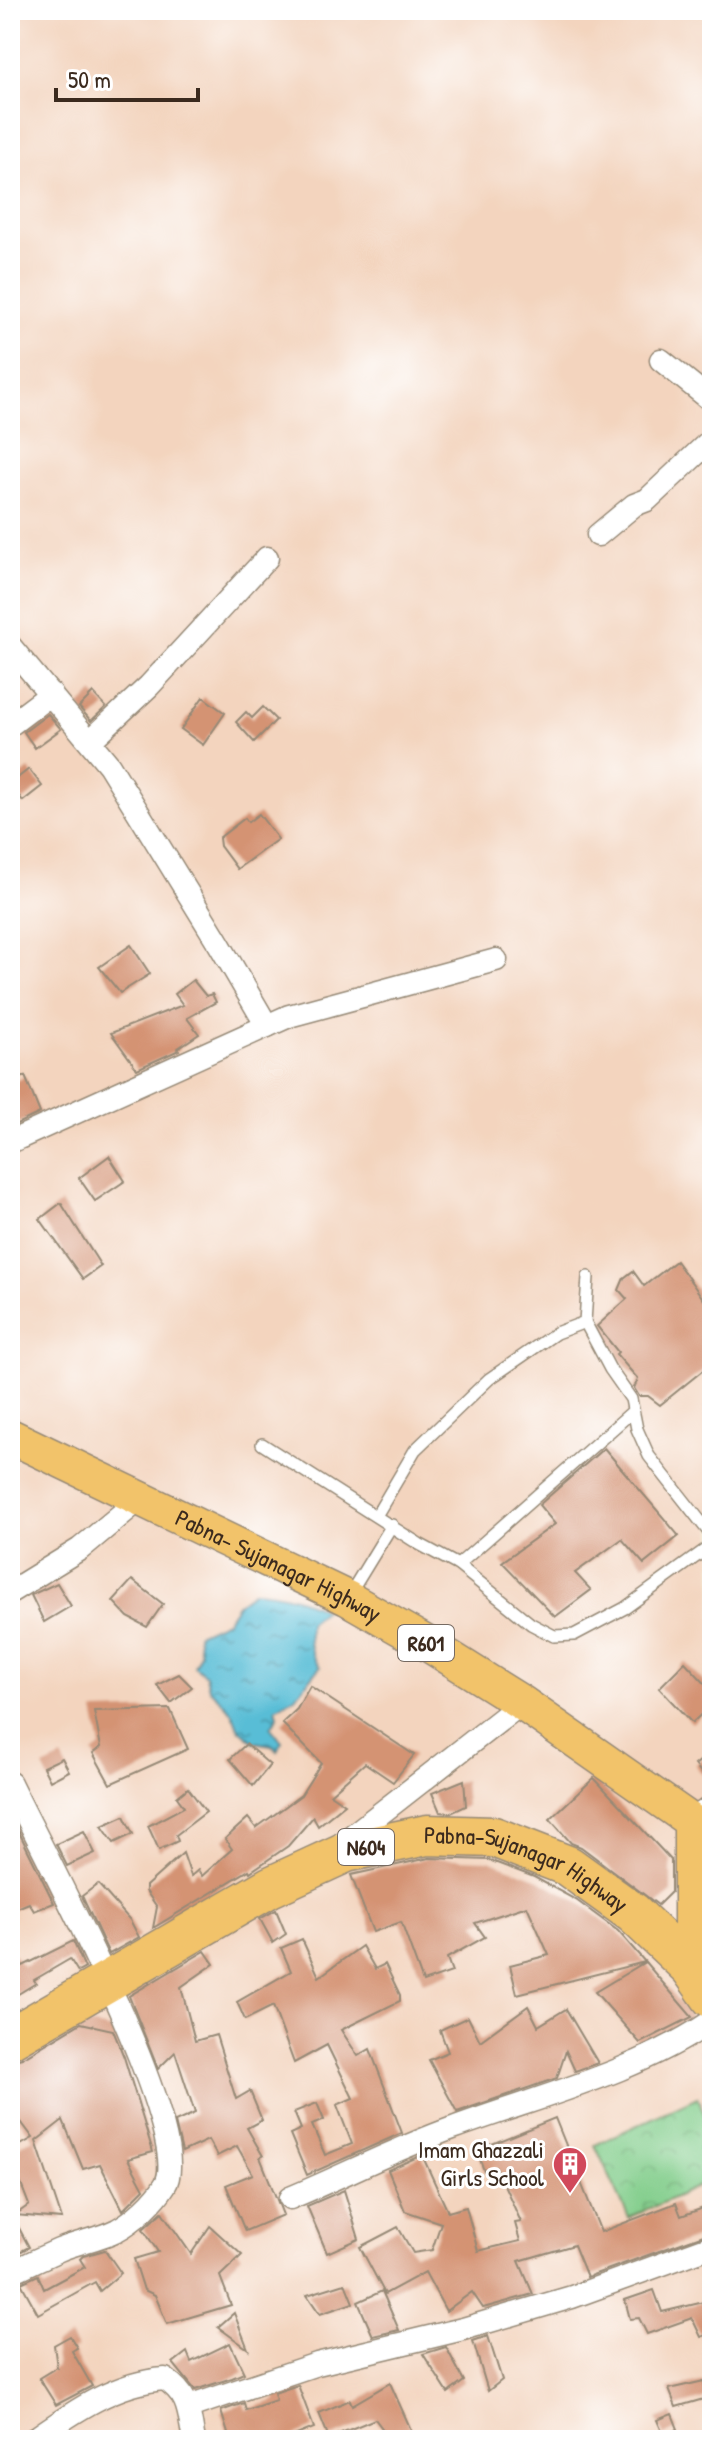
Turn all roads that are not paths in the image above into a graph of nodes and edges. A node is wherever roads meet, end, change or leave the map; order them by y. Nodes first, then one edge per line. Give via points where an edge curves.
1 (661, 360) dead end
2 (712, 401) edge
3 (712, 439) edge
4 (598, 535) dead end
5 (267, 558) dead end
6 (10, 646) edge
7 (51, 694) junction
8 (10, 725) edge
9 (90, 741) junction
10 (496, 960) dead end
11 (267, 1026) junction
12 (10, 1142) edge
13 (588, 1277) dead end
14 (585, 1322) junction
15 (633, 1411) junction
16 (10, 1436) edge
17 (262, 1444) dead end
18 (140, 1499) junction
19 (376, 1516) junction
20 (392, 1525) junction
21 (712, 1536) edge
22 (712, 1545) edge
23 (458, 1565) junction
24 (10, 1592) edge
25 (347, 1598) junction
26 (522, 1703) junction
27 (10, 1783) edge
28 (701, 1814) edge
29 (309, 1869) junction
30 (109, 1981) junction
31 (701, 1983) edge
32 (712, 2021) edge
33 (10, 2038) edge
34 (290, 2198) dead end
35 (712, 2246) edge
36 (10, 2273) edge
37 (189, 2407) junction
38 (33, 2440) edge
39 (194, 2440) edge

1 - 2 street
3 - 4 street via 647,500
5 - 9 street via 149,686
6 - 7 street
7 - 8 street
7 - 9 street
9 - 11 street
10 - 11 street
11 - 12 street
13 - 14 lane
14 - 15 lane
14 - 19 lane via 556,1333 489,1379 415,1450
15 - 21 lane via 649,1456
15 - 23 lane
16 - 18 main road, Pabna- Sujanagar Highway / R601
17 - 19 lane
18 - 24 street via 80,1549
18 - 25 main road, Pabna- Sujanagar Highway / R601
19 - 20 lane
20 - 23 lane
20 - 25 lane
22 - 23 lane via 625,1608 574,1635 554,1636 531,1624
25 - 26 main road, Pabna- Sujanagar Highway / R601
26 - 28 main road, Pabna- Sujanagar Highway / R601
26 - 29 street
27 - 30 street
28 - 31 main road, Pabna- Sujanagar Highway / R601
29 - 30 highway, Pabna-Sujanagar Highway / N604
29 - 31 highway, Pabna-Sujanagar Highway / N604 via 346,1852 427,1835 494,1837 568,1866 633,1913
30 - 33 highway, Pabna-Sujanagar Highway / N604
30 - 36 street via 165,2137 171,2170 167,2183 118,2230
32 - 34 street via 581,2085 452,2128
35 - 37 street via 572,2297 317,2364
37 - 38 street via 178,2388 165,2379 144,2380 79,2410
37 - 39 street

